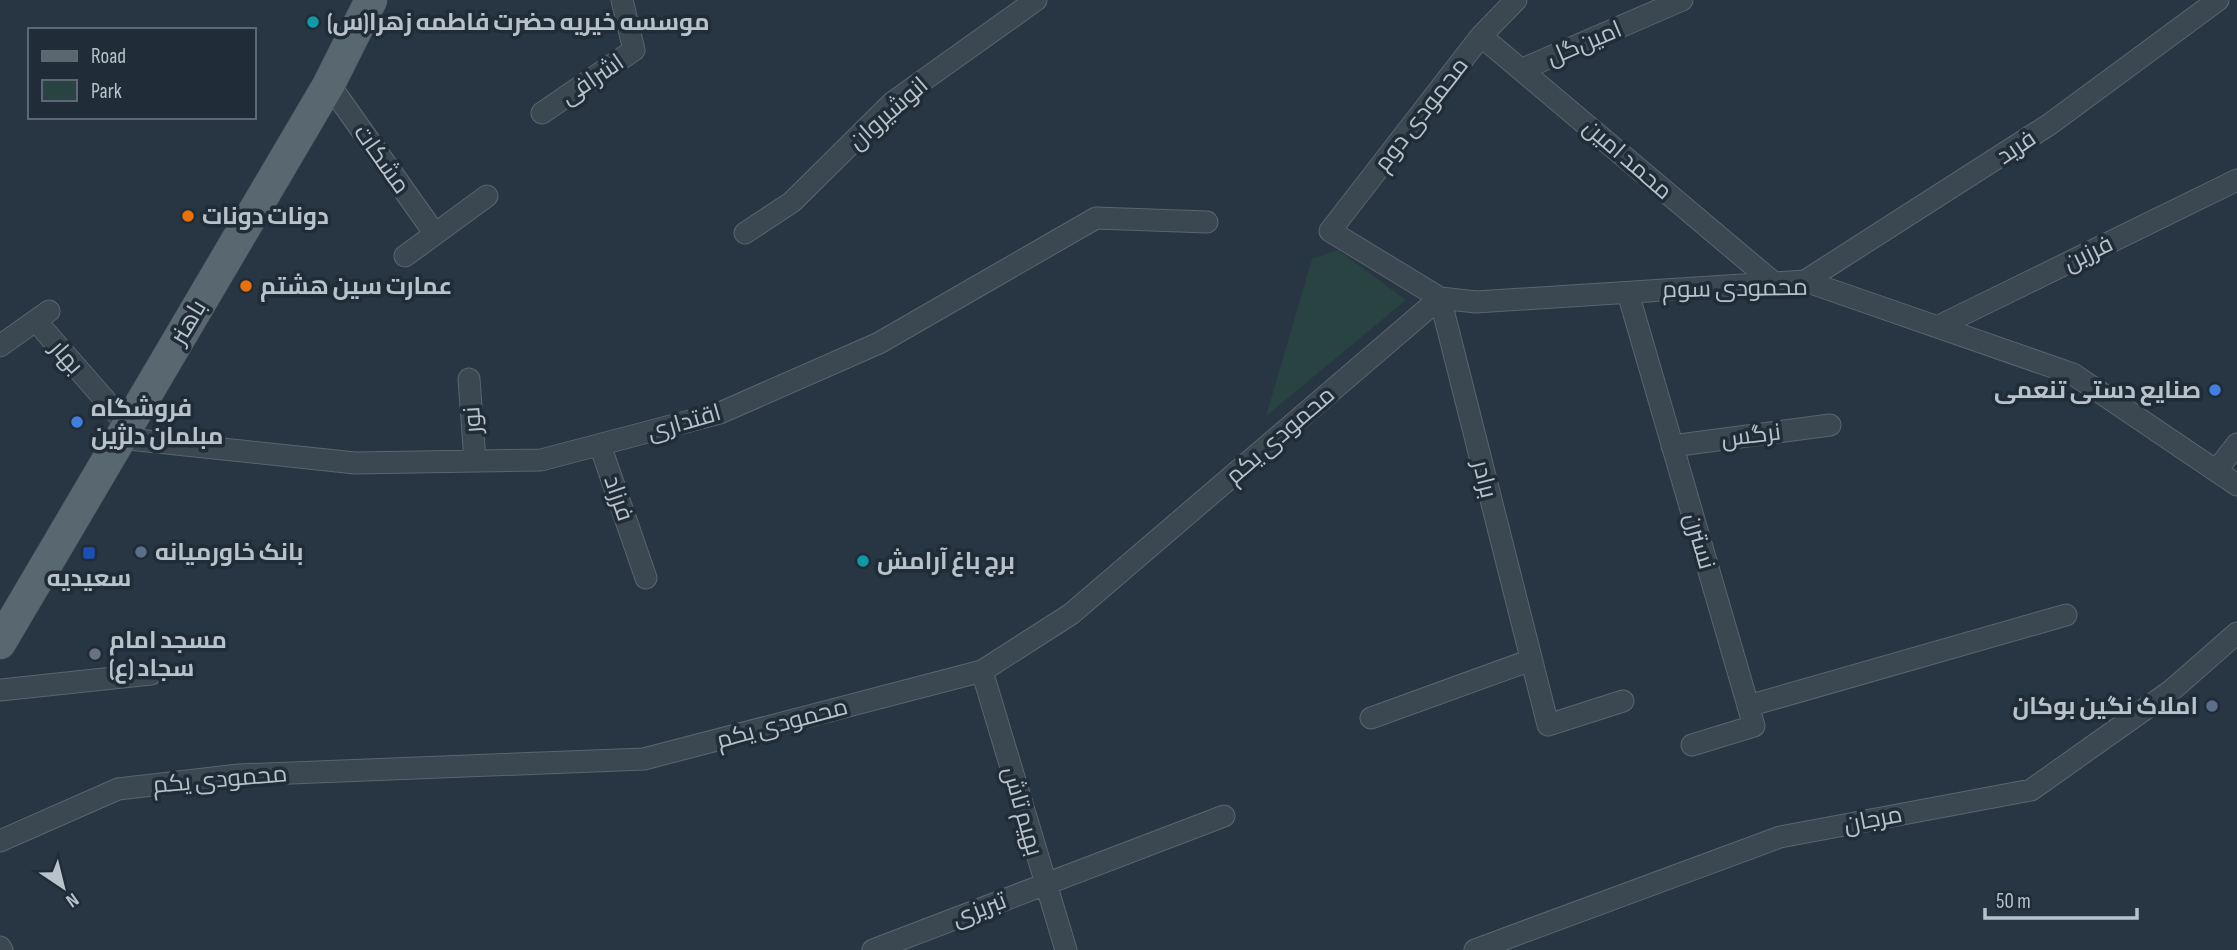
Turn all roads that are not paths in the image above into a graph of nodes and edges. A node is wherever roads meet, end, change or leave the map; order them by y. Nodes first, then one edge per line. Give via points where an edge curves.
1 (371, 0) edge
2 (622, 0) edge
3 (1037, 0) edge
4 (1682, 0) edge
5 (2218, 0) edge
6 (1512, 1) edge
7 (1482, 36) junction
8 (1523, 69) junction
9 (330, 84) junction
10 (542, 113) dead end
11 (2237, 180) edge
12 (487, 196) dead end
13 (1208, 222) dead end
14 (1330, 231) joint
15 (745, 233) dead end
16 (435, 234) junction
17 (405, 256) dead end
18 (1805, 281) junction
19 (1774, 283) junction
20 (1628, 293) junction
21 (1440, 298) junction
22 (1939, 326) junction
23 (0, 346) edge
24 (470, 379) dead end
25 (1830, 425) dead end
26 (123, 432) junction
27 (2237, 444) edge
28 (600, 445) junction
29 (1672, 446) junction
30 (475, 461) junction
31 (2216, 471) junction
32 (2237, 485) edge
33 (646, 579) dead end
34 (2066, 615) dead end
35 (2237, 633) edge
36 (0, 643) edge
37 (1531, 660) junction
38 (982, 671) junction
39 (151, 674) dead end
40 (0, 690) edge
41 (1623, 701) dead end
42 (1748, 706) junction
43 (1371, 718) dead end
44 (1692, 745) dead end
45 (1224, 817) dead end
46 (0, 841) edge
47 (1045, 884) junction
48 (873, 950) edge
49 (1066, 950) edge
50 (1475, 950) edge

1 - 9 main road, باهنر
2 - 10 street, اشرافی via 634,50
3 - 15 street, انوشیروان via 893,102 792,202
4 - 8 street, امین‌گل
5 - 18 street, فرید via 2050,124
6 - 7 street, محمودی دوم
7 - 8 street, محمد امین
7 - 14 street, محمودی دوم
8 - 19 street, محمد امین
9 - 16 street, مشکات
9 - 26 main road, باهنر
11 - 22 street, فرزین
12 - 16 street
13 - 28 street, اقتداری via 1096,218 878,343 720,413
14 - 21 street, محمودی سوم
16 - 17 street
18 - 19 street, محمودی سوم
18 - 22 street, محمودی سوم
19 - 20 street, محمودی سوم
20 - 21 street, محمودی سوم via 1476,302
20 - 29 street, نسترن
21 - 37 street, برادر
21 - 38 street, محمودی یکم via 1071,614
22 - 31 street, محمودی سوم via 2073,374
23 - 26 street, بهار via 42,316
24 - 30 street, نور
25 - 29 street, نرگس
26 - 30 street, اقتداری via 355,463
26 - 36 main road, باهنر
27 - 31 street
28 - 30 street, اقتداری via 541,460
28 - 33 street, فرزاد
29 - 42 street, نسترن
31 - 32 street, محمودی سوم
34 - 42 street
35 - 50 street, مرجان via 2172,690 2031,790 1780,837
37 - 41 street, برادر via 1548,725
37 - 43 street
38 - 46 street, محمودی یکم via 644,760 239,775 118,789
38 - 47 street, بهیم تاش
39 - 40 street
42 - 44 street, نسترن via 1752,729
45 - 47 street, تبریزی
47 - 48 street, تبریزی
47 - 49 street, بهیم تاش

